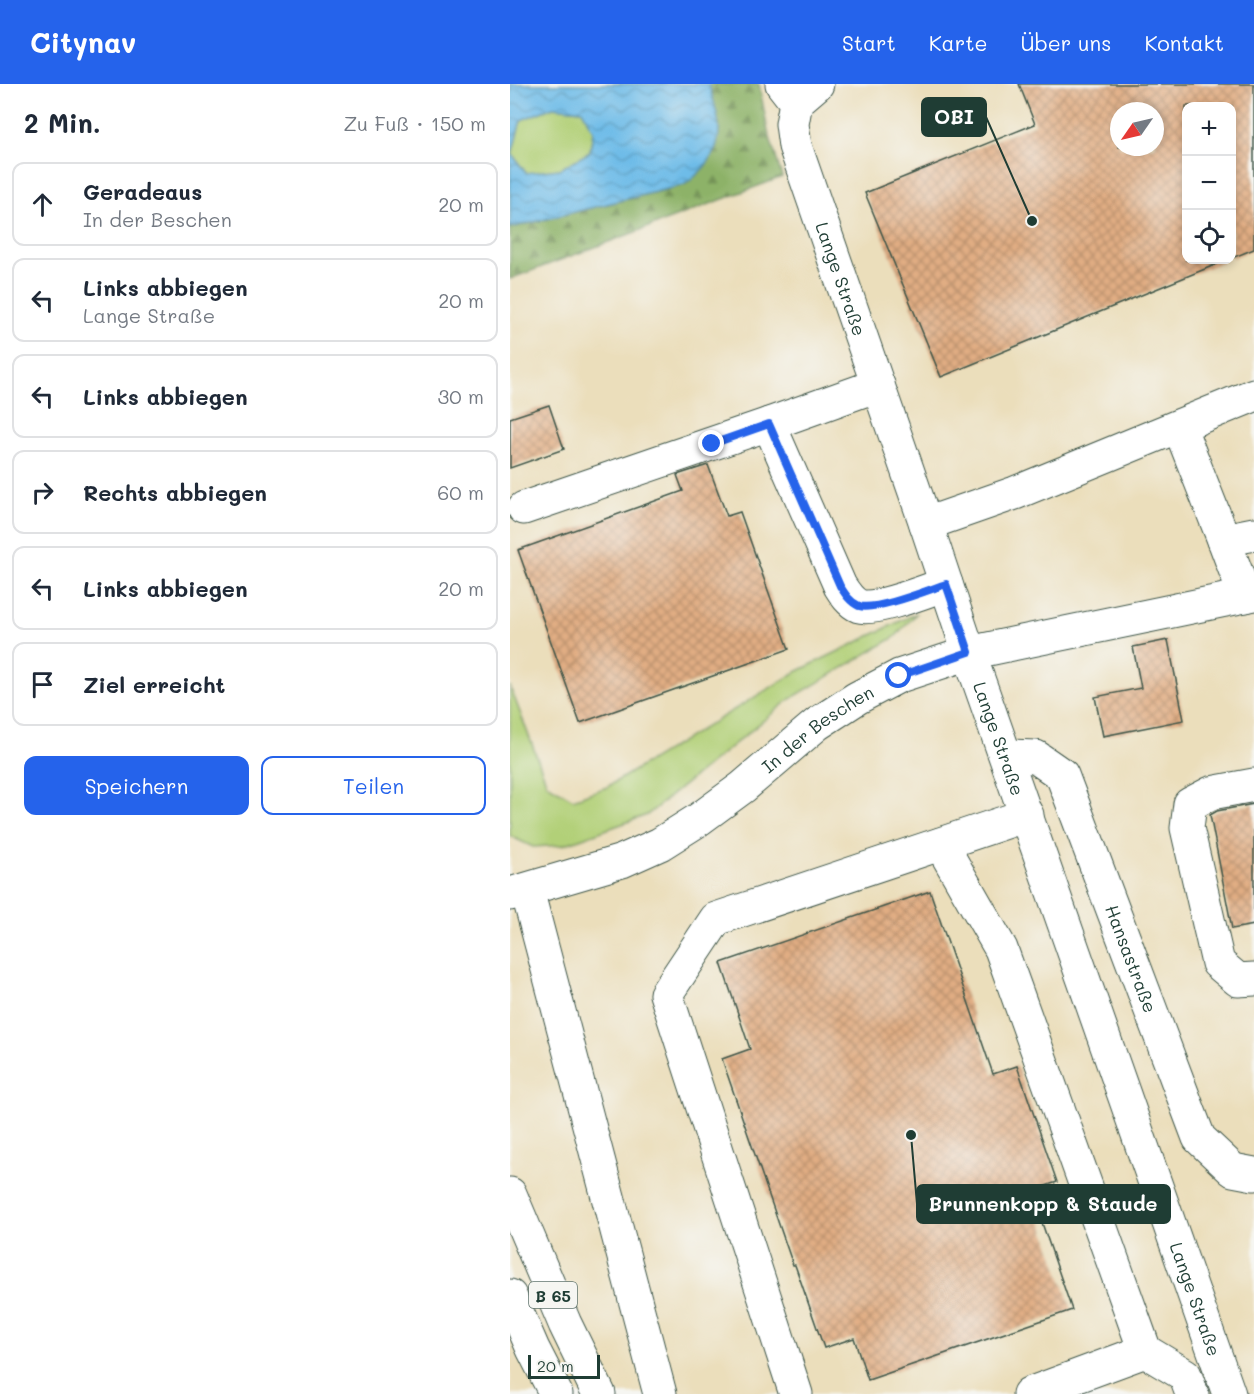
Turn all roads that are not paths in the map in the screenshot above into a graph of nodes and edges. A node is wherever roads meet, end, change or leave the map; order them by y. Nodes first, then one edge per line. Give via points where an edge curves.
1 (798, 90) edge
2 (878, 385) junction
3 (1254, 395) edge
4 (769, 424) junction
5 (1179, 426) junction
6 (524, 508) dead end
7 (926, 524) junction
8 (1239, 537) edge
9 (946, 584) junction
10 (1250, 595) edge
11 (969, 652) junction
12 (1006, 756) junction
13 (1254, 784) edge
14 (1027, 815) junction
15 (941, 844) junction
16 (519, 892) edge
17 (1254, 979) edge
18 (1244, 1172) edge
19 (510, 1194) edge
20 (510, 1296) edge
21 (1145, 1351) junction
22 (556, 1394) edge
23 (599, 1394) edge
24 (660, 1394) edge
25 (796, 1394) edge
26 (1029, 1394) edge
27 (1192, 1394) edge
28 (1229, 1394) edge

1 - 2 main road, Lange Straße via 792,124 795,146
2 - 4 main road
2 - 7 main road, Lange Straße
3 - 5 main road
4 - 6 main road
4 - 9 main road via 848,599 866,607 880,605
5 - 7 main road via 1015,493
5 - 8 main road
7 - 9 main road, Lange Straße
8 - 10 main road
9 - 11 main road, Lange Straße
10 - 11 main road, In der Beschen
11 - 12 main road, Lange Straße
11 - 16 main road, In der Beschen via 899,676 857,698 817,724 743,787 660,844 622,861
12 - 14 main road, Lange Straße
12 - 18 main road, Hansastraße via 1036,757 1062,775 1199,1138
13 - 17 main road via 1211,793 1190,804 1187,828 1218,963 1238,980
14 - 15 main road
14 - 28 main road, Lange Straße
15 - 21 main road via 1001,949
15 - 25 main road via 716,919 666,994
16 - 24 main road
19 - 23 main road, B 65
20 - 22 main road, B 65
21 - 26 main road
21 - 27 main road via 1185,1375

